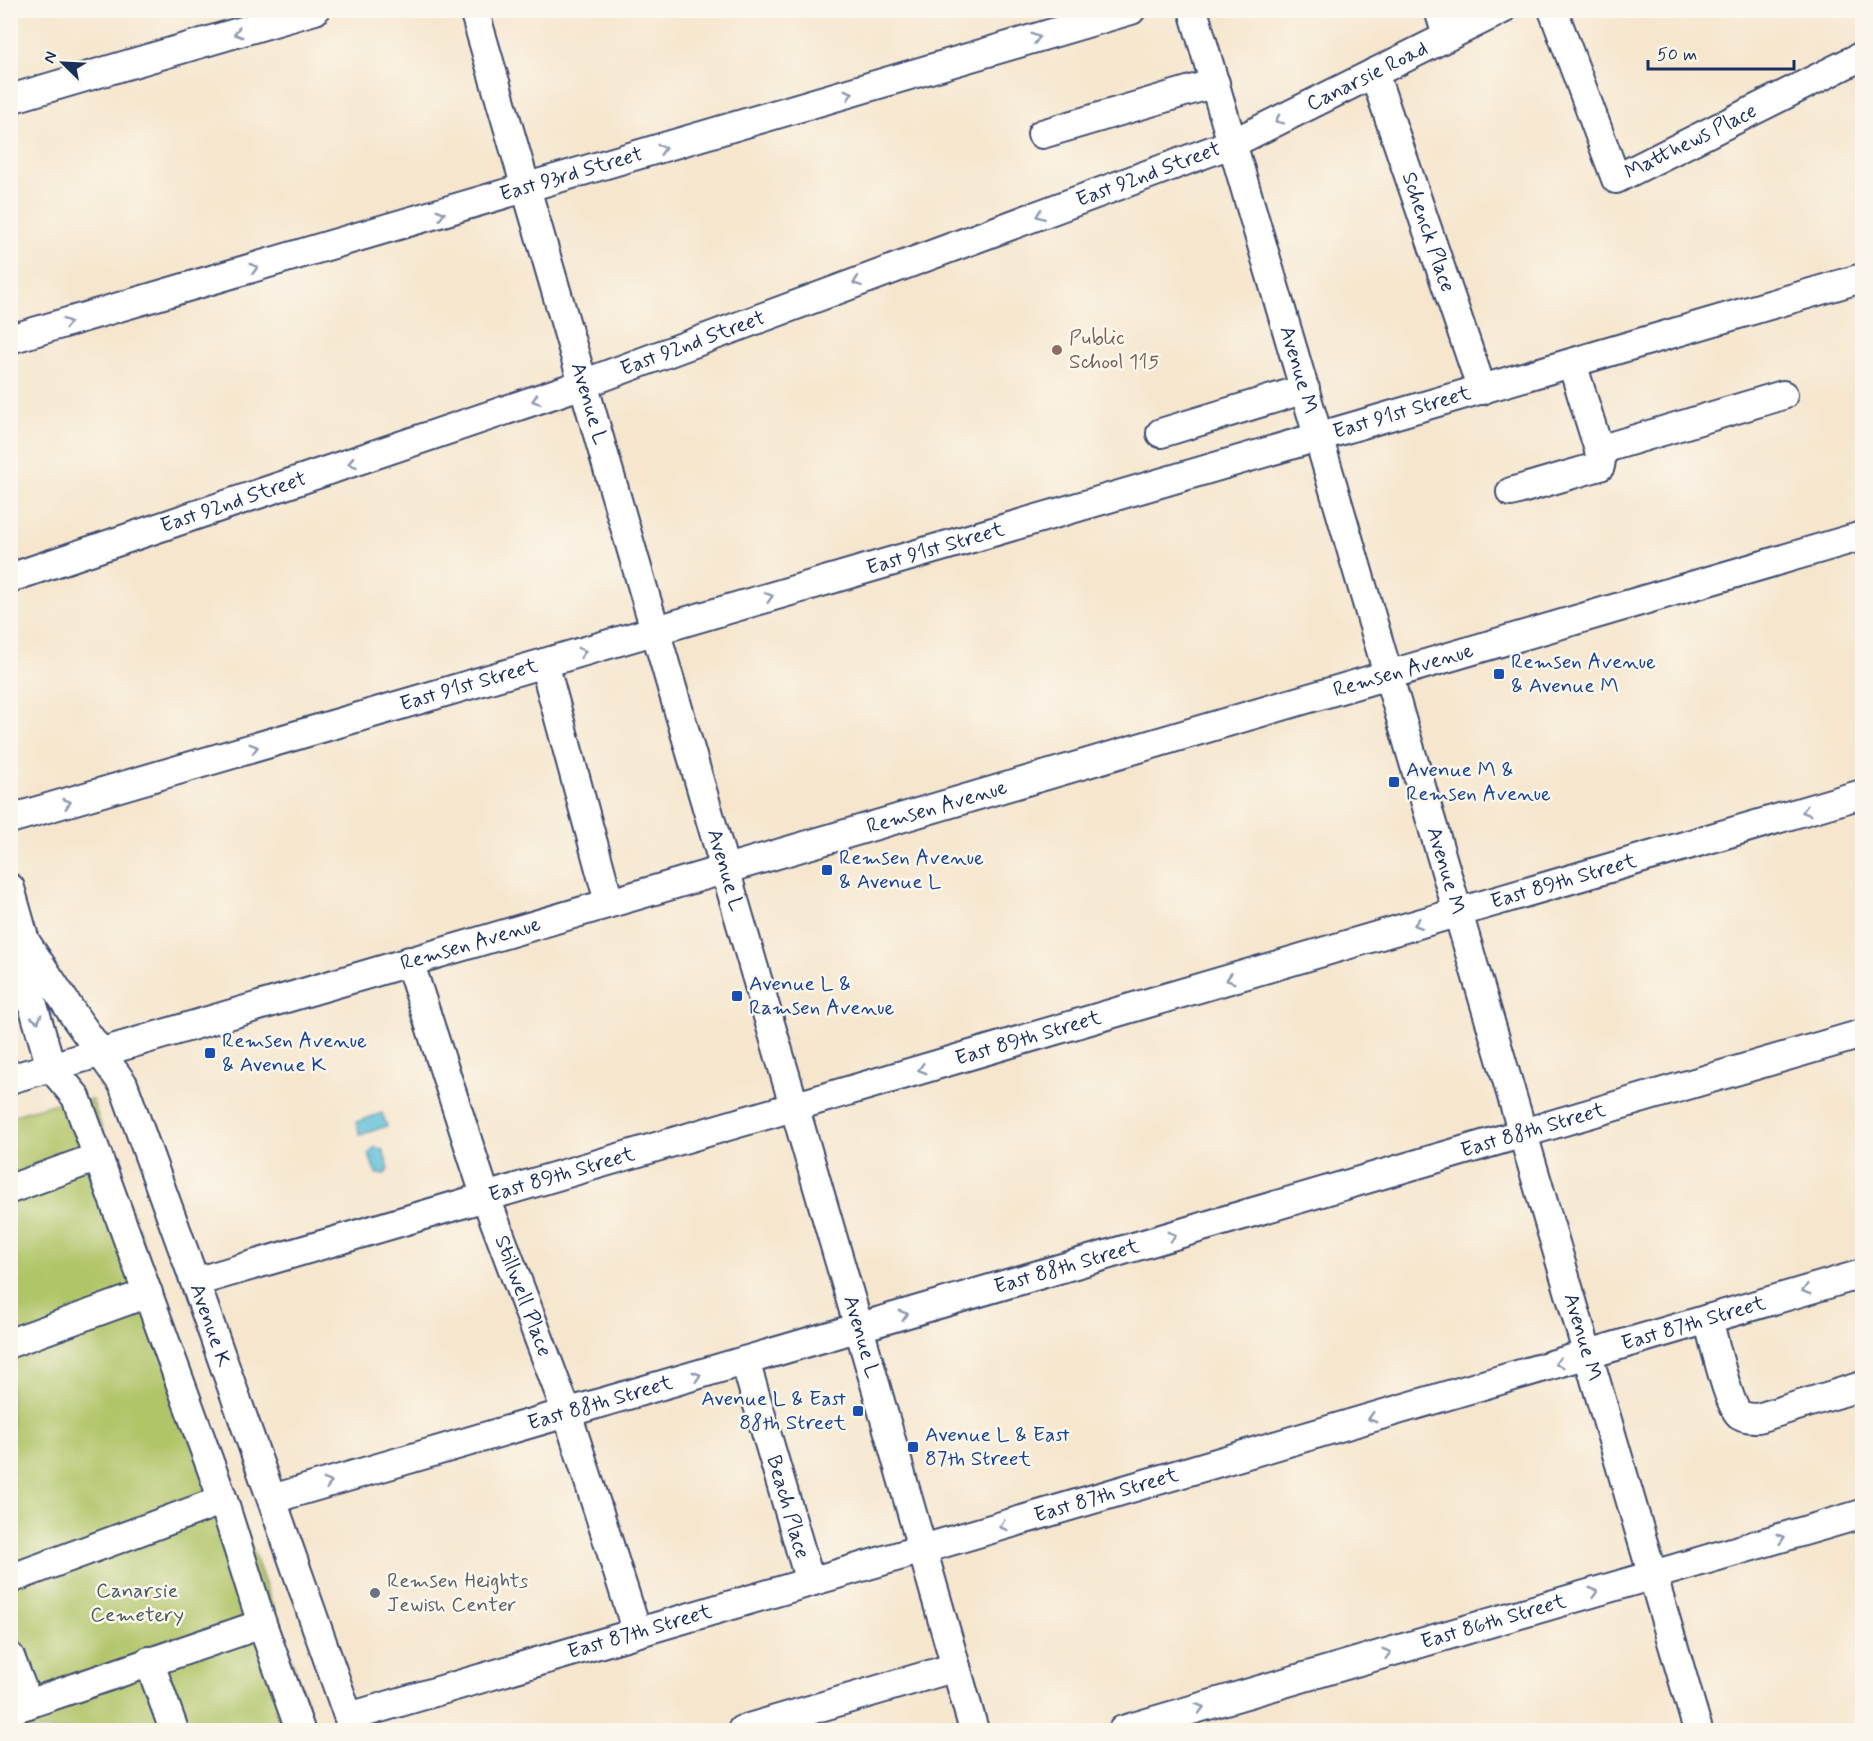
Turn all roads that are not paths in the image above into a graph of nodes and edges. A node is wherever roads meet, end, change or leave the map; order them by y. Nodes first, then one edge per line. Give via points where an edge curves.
1 (315, 10) edge
2 (474, 10) edge
3 (1131, 10) edge
4 (1194, 10) edge
5 (1501, 10) edge
6 (1553, 10) edge
7 (1443, 23) edge
8 (1863, 57) edge
9 (1374, 73) junction
10 (1215, 83) junction
11 (10, 99) edge
12 (1042, 134) dead end
13 (1233, 143) junction
14 (526, 189) junction
15 (1863, 278) edge
16 (10, 339) edge
17 (1572, 363) junction
18 (583, 384) junction
19 (1305, 388) junction
20 (1482, 390) junction
21 (1783, 395) dead end
22 (1161, 433) dead end
23 (1319, 436) junction
24 (1599, 450) junction
25 (1511, 492) dead end
26 (1863, 536) edge
27 (10, 578) edge
28 (656, 630) junction
29 (544, 663) junction
30 (1388, 674) junction
31 (1863, 794) edge
32 (10, 819) edge
33 (725, 869) junction
34 (10, 888) edge
35 (609, 902) junction
36 (1458, 913) junction
37 (25, 941) junction
38 (409, 961) junction
39 (1863, 1034) edge
40 (100, 1053) junction
41 (51, 1067) junction
42 (10, 1079) edge
43 (795, 1106) junction
44 (1522, 1134) junction
45 (98, 1157) junction
46 (10, 1189) edge
47 (486, 1198) junction
48 (1863, 1274) edge
49 (195, 1282) junction
50 (148, 1293) junction
51 (1708, 1319) junction
52 (860, 1328) junction
53 (10, 1343) edge
54 (1588, 1354) junction
55 (745, 1361) junction
56 (1863, 1386) edge
57 (567, 1413) junction
58 (272, 1499) junction
59 (223, 1500) junction
60 (1863, 1514) edge
61 (921, 1550) junction
62 (1652, 1576) junction
63 (10, 1579) edge
64 (810, 1582) junction
65 (262, 1624) junction
66 (637, 1632) junction
67 (10, 1657) edge
68 (149, 1661) junction
69 (956, 1667) junction
70 (19, 1707) edge
71 (351, 1724) edge
72 (174, 1731) edge
73 (300, 1731) edge
74 (742, 1731) edge
75 (974, 1731) edge
76 (1123, 1731) edge
77 (1698, 1731) edge

1 -> 11 street
2 - 14 street, Avenue L
14 -> 3 street, East 93rd Street
4 - 10 street, Avenue M
5 - 7 street, Canarsie Road
6 - 8 street, Matthews Place via 1616,178
7 - 9 street, Canarsie Road
9 -> 13 street, Canarsie Road
9 - 20 street, Schenck Place
10 - 12 street
10 - 13 street, Avenue M
13 -> 18 street, East 92nd Street
13 - 19 street, Avenue M
16 -> 14 street, East 93rd Street
14 - 18 street, Avenue L
15 - 17 street, East 91st Street
17 - 20 street, East 91st Street
17 - 24 street
18 -> 27 street, East 92nd Street
18 - 28 street, Avenue L
19 - 22 street
19 - 23 street, Avenue M
20 - 23 street, East 91st Street
21 - 24 street
28 -> 23 street, East 91st Street
23 - 30 street, Avenue M
24 - 25 street via 1600,466
26 - 30 street, Remsen Avenue
29 -> 28 street, East 91st Street
28 - 33 street, Avenue L
32 -> 29 street, East 91st Street
29 - 35 street
30 - 33 street, Remsen Avenue
30 - 36 street, Avenue M
31 -> 36 street, East 89th Street
33 - 35 street, Remsen Avenue
33 - 43 street, Avenue L
34 - 37 street, Avenue K
35 - 38 street, Remsen Avenue
36 -> 43 street, East 89th Street
36 - 44 street, Avenue M
37 - 40 street, Avenue K
37 -> 41 street, Avenue K via 26,981
38 - 40 street, Remsen Avenue
38 - 47 street, Stillwell Place
39 - 44 street, East 88th Street
40 - 41 street, Remsen Avenue
40 - 49 street, Avenue K via 123,1084
41 - 42 street, Remsen Avenue
41 - 45 street via 76,1096
43 - 47 street, East 89th Street
43 - 52 street, Avenue L
52 -> 44 street, East 88th Street
44 - 54 street, Avenue M
45 - 46 street
45 - 50 street
47 - 49 street, East 89th Street
47 - 57 street, Stillwell Place
48 -> 51 street, East 87th Street
49 - 58 street, Avenue K
50 - 53 street
50 - 59 street
51 - 54 street, East 87th Street
51 - 56 street via 1730,1397 1737,1413 1744,1417 1758,1418
52 - 55 street, East 88th Street
52 - 61 street, Avenue L
54 -> 61 street, East 87th Street
54 - 62 street, Avenue M
57 -> 55 street, East 88th Street
55 - 64 street, Beach Place
58 -> 57 street, East 88th Street
57 - 66 street, Stillwell Place
58 - 71 street, Avenue K
59 - 63 street
59 - 65 street
62 -> 60 street, East 86th Street
61 - 64 street, East 87th Street
61 - 69 street, Avenue L
76 -> 62 street, East 86th Street
62 - 77 street, Avenue M
64 - 66 street, East 87th Street
65 - 68 street
65 - 73 street
66 - 71 street, East 87th Street
67 - 70 street
68 - 70 street
68 - 72 street
69 - 74 street
69 - 75 street, Avenue L

